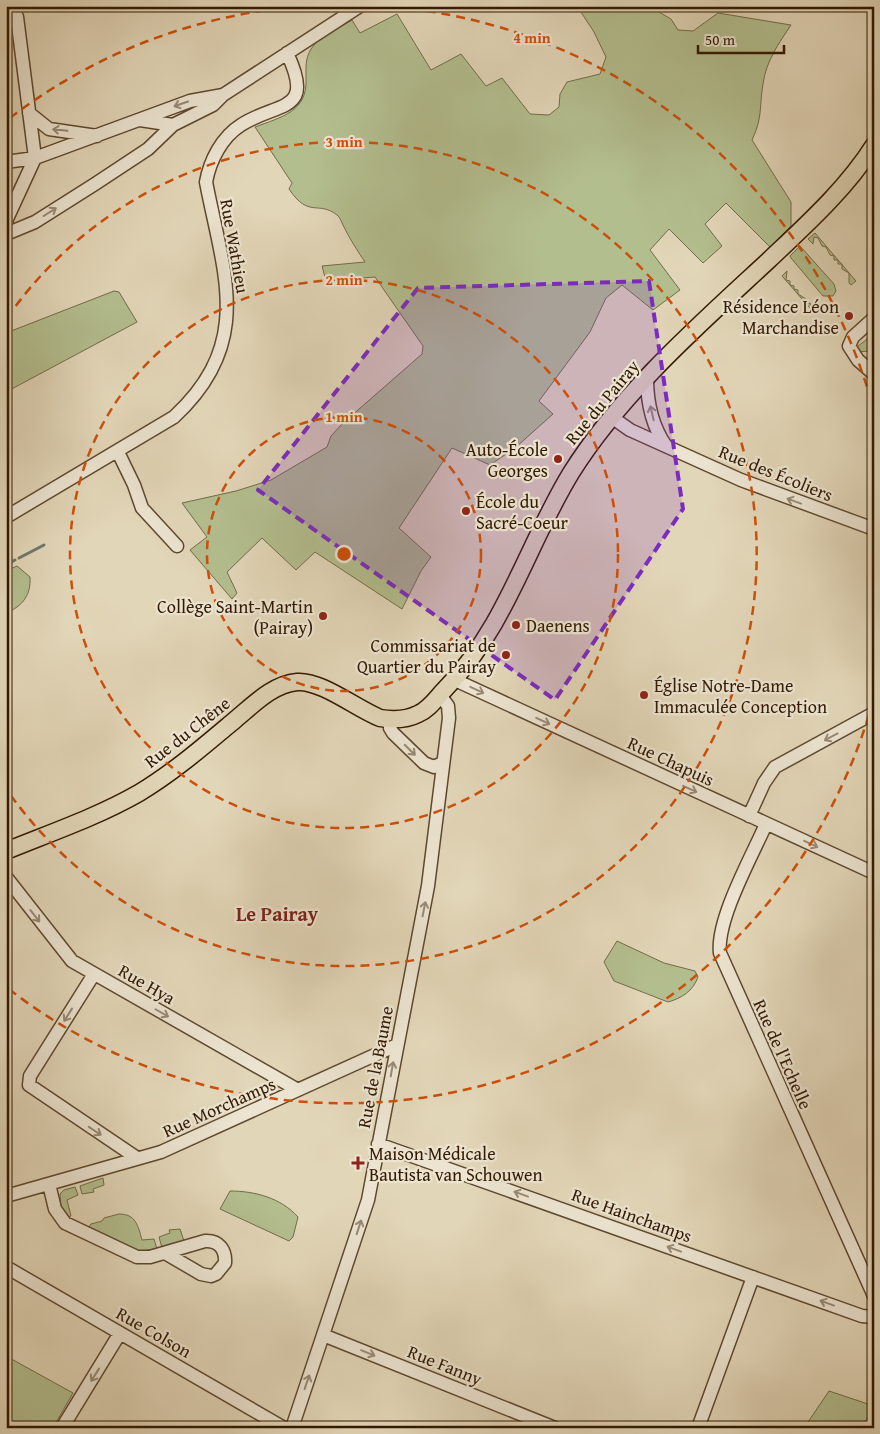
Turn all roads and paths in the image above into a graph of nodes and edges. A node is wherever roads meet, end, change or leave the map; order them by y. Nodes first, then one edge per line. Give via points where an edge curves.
1 (12, 6) edge
2 (360, 6) edge
3 (287, 53) junction
4 (223, 95) junction
5 (29, 114) junction
6 (140, 120) junction
7 (173, 124) junction
8 (96, 136) junction
9 (156, 139) junction
10 (873, 154) edge
11 (34, 158) junction
12 (6, 162) edge
13 (7, 213) edge
14 (6, 234) edge
15 (872, 324) edge
16 (874, 374) edge
17 (647, 378) junction
18 (613, 418) junction
19 (666, 446) junction
20 (118, 452) junction
21 (6, 517) edge
22 (874, 529) edge
23 (177, 546) dead end
24 (455, 680) junction
25 (440, 695) junction
26 (874, 713) edge
27 (389, 720) junction
28 (442, 763) junction
29 (749, 816) junction
30 (766, 824) junction
31 (6, 851) edge
32 (874, 873) edge
33 (6, 877) edge
34 (94, 974) junction
35 (397, 1045) junction
36 (298, 1090) junction
37 (378, 1144) junction
38 (137, 1158) junction
39 (50, 1184) junction
40 (6, 1196) edge
41 (165, 1253) dead end
42 (6, 1267) edge
43 (753, 1277) junction
44 (874, 1296) edge
45 (874, 1316) edge
46 (120, 1333) junction
47 (323, 1335) junction
48 (62, 1428) edge
49 (284, 1428) edge
50 (292, 1428) edge
51 (555, 1428) edge
52 (698, 1428) edge

1 - 5 street via 17,17
2 - 3 street
3 - 4 street
3 - 20 street, Rue Wathieu via 298,83 292,100 240,126 221,146 209,167 206,182 228,298 226,330 216,363 206,382 174,417
4 -> 6 street via 190,101
4 - 7 street via 213,105
8 -> 5 street via 49,129
5 - 11 street
6 - 7 street
6 - 8 street
6 - 9 street via 155,127
7 - 9 street
8 - 11 street
14 -> 9 street via 35,222 96,184 148,149
10 - 17 main road, Rue du Pairay via 797,234
11 - 12 street
11 - 13 street
15 - 16 street via 853,336 849,346 858,360
17 - 18 main road, Rue du Pairay
19 -> 17 street via 653,420
18 - 19 street, Rue des Écoliers via 630,430
18 - 24 main road, Rue du Pairay via 568,479 501,614
22 -> 19 street, Rue des Écoliers via 760,488
20 - 21 street, Rue Wathieu
20 - 23 street via 142,508
24 - 25 main road, Rue du Pairay
24 -> 29 street, Rue Chapuis
25 - 27 main road, Rue du Pairay via 418,715
25 - 28 street, Rue de la Baume via 449,712
26 -> 29 street via 775,768 764,783
27 -> 28 street via 393,733 424,763 434,767
27 - 31 main road, Rue du Chêne via 369,714 317,685 289,683 267,694 174,769 139,792
35 -> 28 street, Rue de la Baume via 428,886
29 - 30 street, Rue Chapuis
30 -> 32 street, Rue Chapuis
30 - 44 street, Rue de l'Echelle via 724,921 720,953
33 -> 34 street, Rue Hya via 67,958
34 -> 36 street, Rue Hya
34 -> 38 street via 30,1076 29,1085
35 - 36 street, Rue Morchamps
37 -> 35 street, Rue de la Baume
36 - 38 street, Rue Morchamps via 161,1152
43 -> 37 street, Rue Hainchamps
47 -> 37 street, Rue de la Baume via 368,1200
38 - 39 street, Rue Morchamps
39 - 40 street, Rue Morchamps
39 - 41 street via 57,1214 69,1226 136,1257
42 - 46 street, Rue Colson
45 -> 43 street, Rue Hainchamps via 862,1316
43 - 52 street
46 -> 48 street
46 - 49 street, Rue Colson
50 -> 47 street, Rue de la Baume
47 -> 51 street, Rue Fanny

